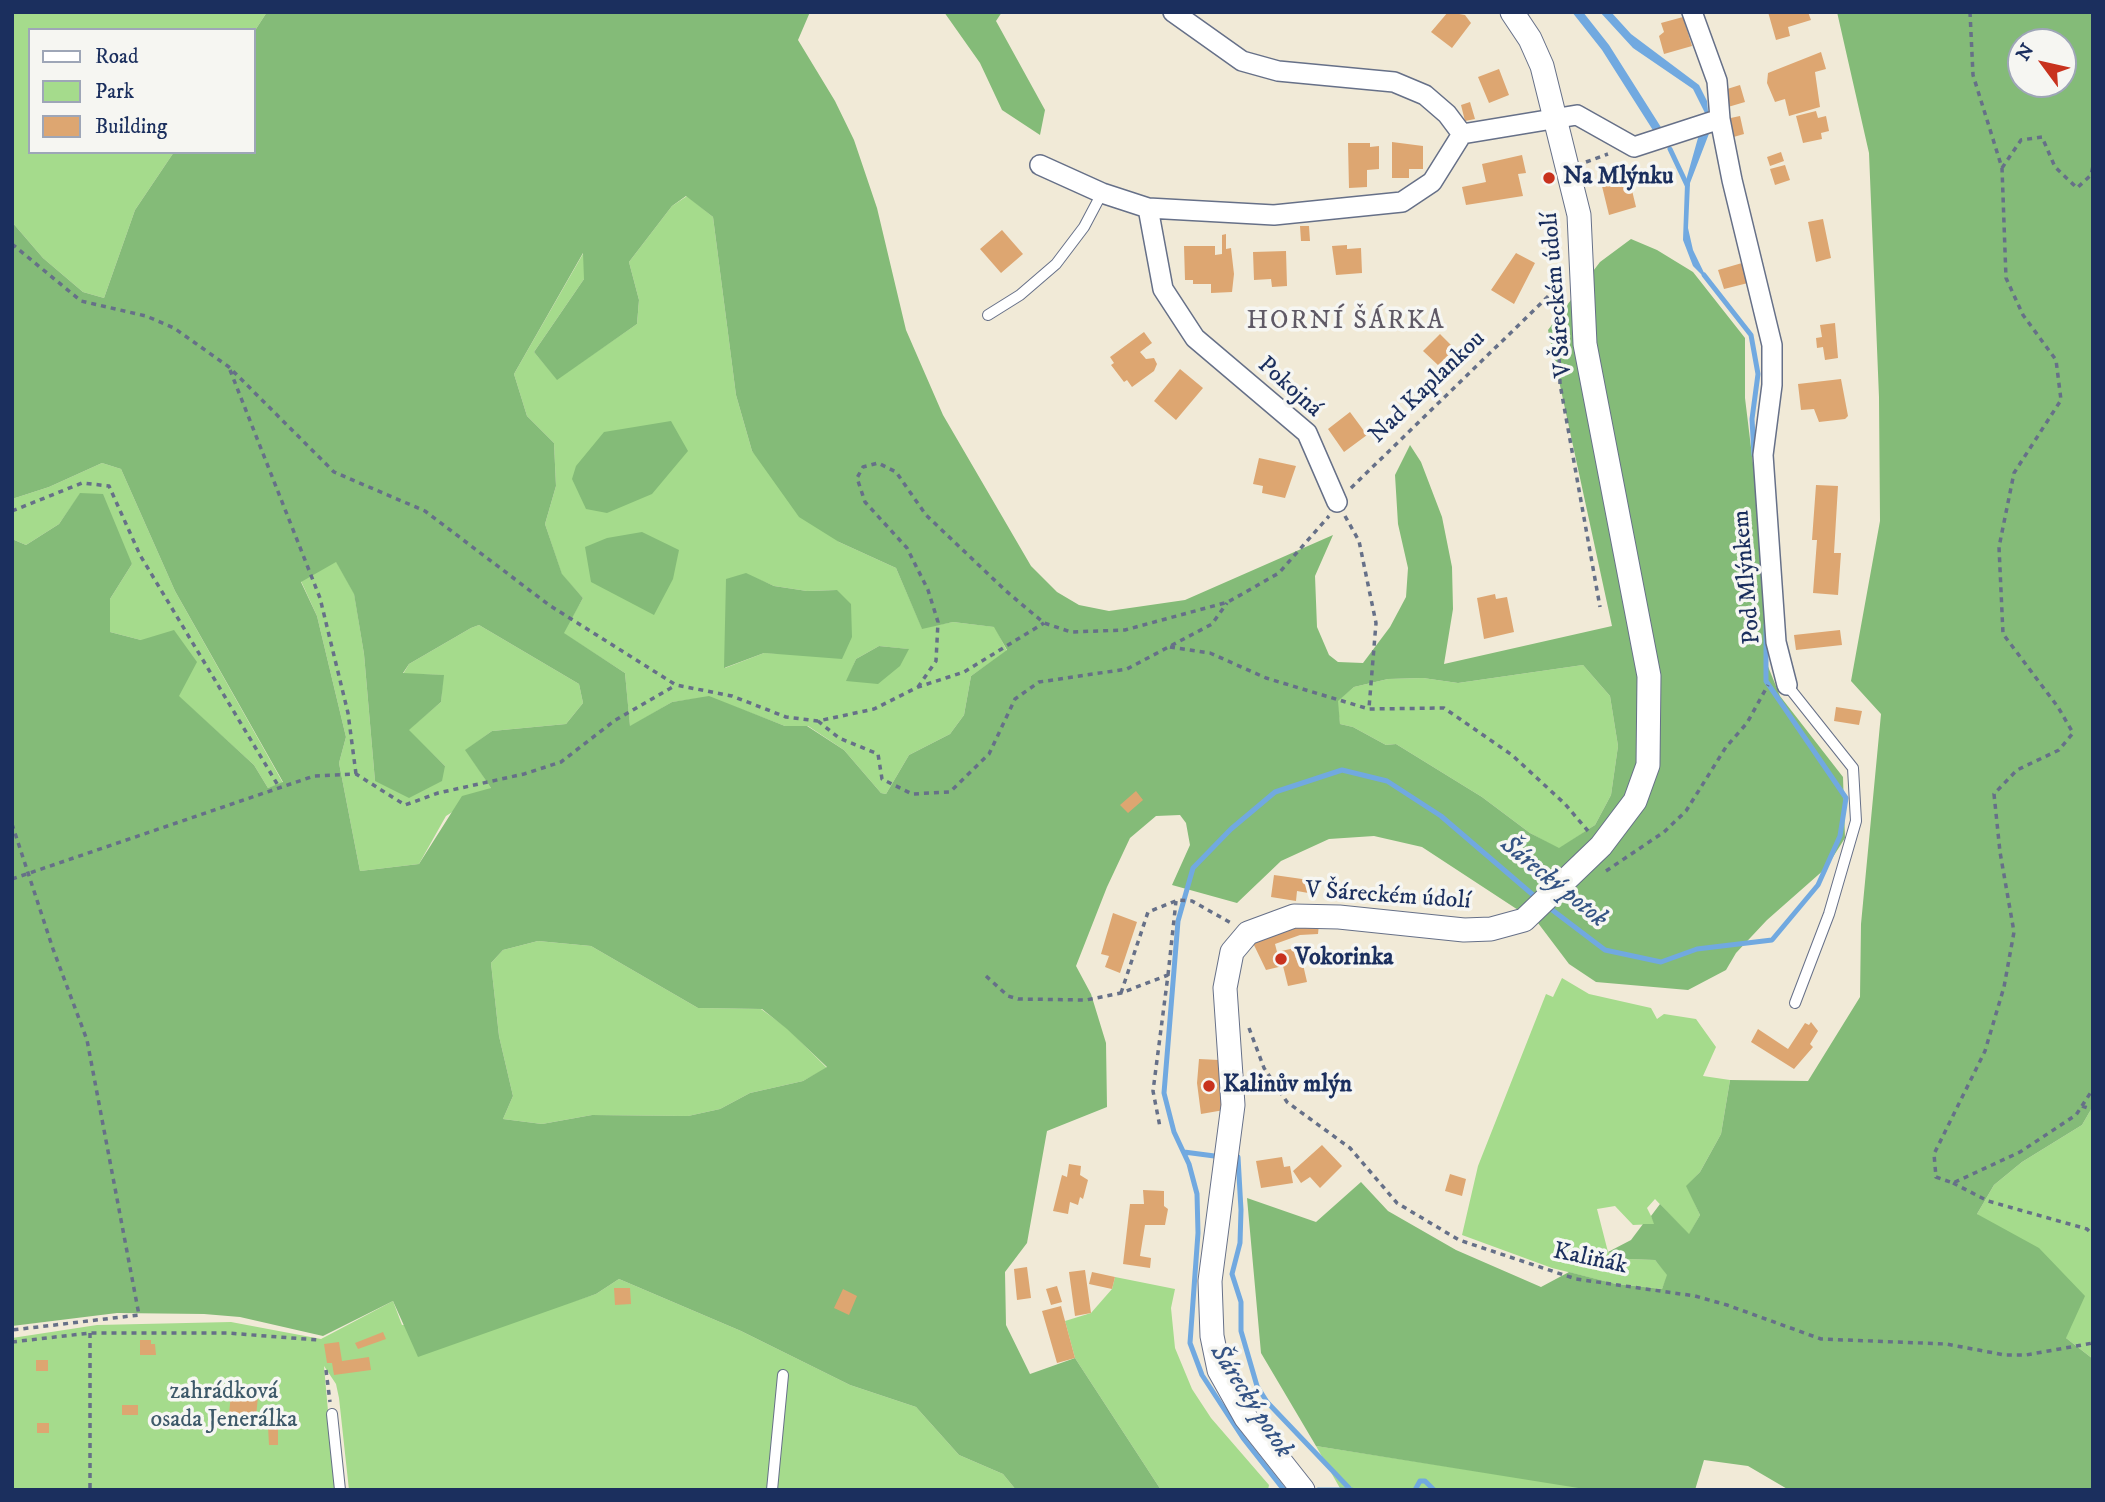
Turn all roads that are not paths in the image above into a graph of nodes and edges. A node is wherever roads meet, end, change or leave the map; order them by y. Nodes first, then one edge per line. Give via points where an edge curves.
1 (1173, 12) edge
2 (1512, 12) edge
3 (1692, 12) edge
4 (1555, 118) junction
5 (1710, 121) junction
6 (1462, 134) junction
7 (1040, 165) dead end
8 (1102, 193) junction
9 (1148, 208) junction
10 (988, 314) dead end
11 (1337, 502) road end
12 (1779, 682) joint
13 (1795, 1003) dead end
14 (783, 1375) dead end
15 (332, 1414) road end
16 (340, 1490) edge
17 (772, 1490) edge
18 (1303, 1490) edge

1 - 6 street via 1242,61 1278,72 1394,82 1425,94
2 - 4 street, V Šáreckém údolí via 1542,66
3 - 5 street, Pod Mlýnkem via 1717,81
4 - 5 street via 1577,115 1634,147
4 - 6 street
4 - 18 street, V Šáreckém údolí via 1570,169 1584,263 1585,344 1649,676 1648,765 1635,801 1601,846 1524,920 1464,930 1294,916 1248,933 1232,952 1225,988 1233,1094 1210,1281 1212,1336 1219,1370 1246,1418
5 - 12 street, Pod Mlýnkem via 1772,345 1763,455
6 - 9 street via 1432,182 1402,202 1274,215
7 - 8 street
8 - 9 street
8 - 10 lane via 1056,264 1020,295
9 - 11 street, Pokojná via 1163,289 1195,338 1307,433
12 - 13 lane, Pod Mlýnkem via 1853,768 1856,821 1829,914
14 - 17 lane
15 - 16 lane

